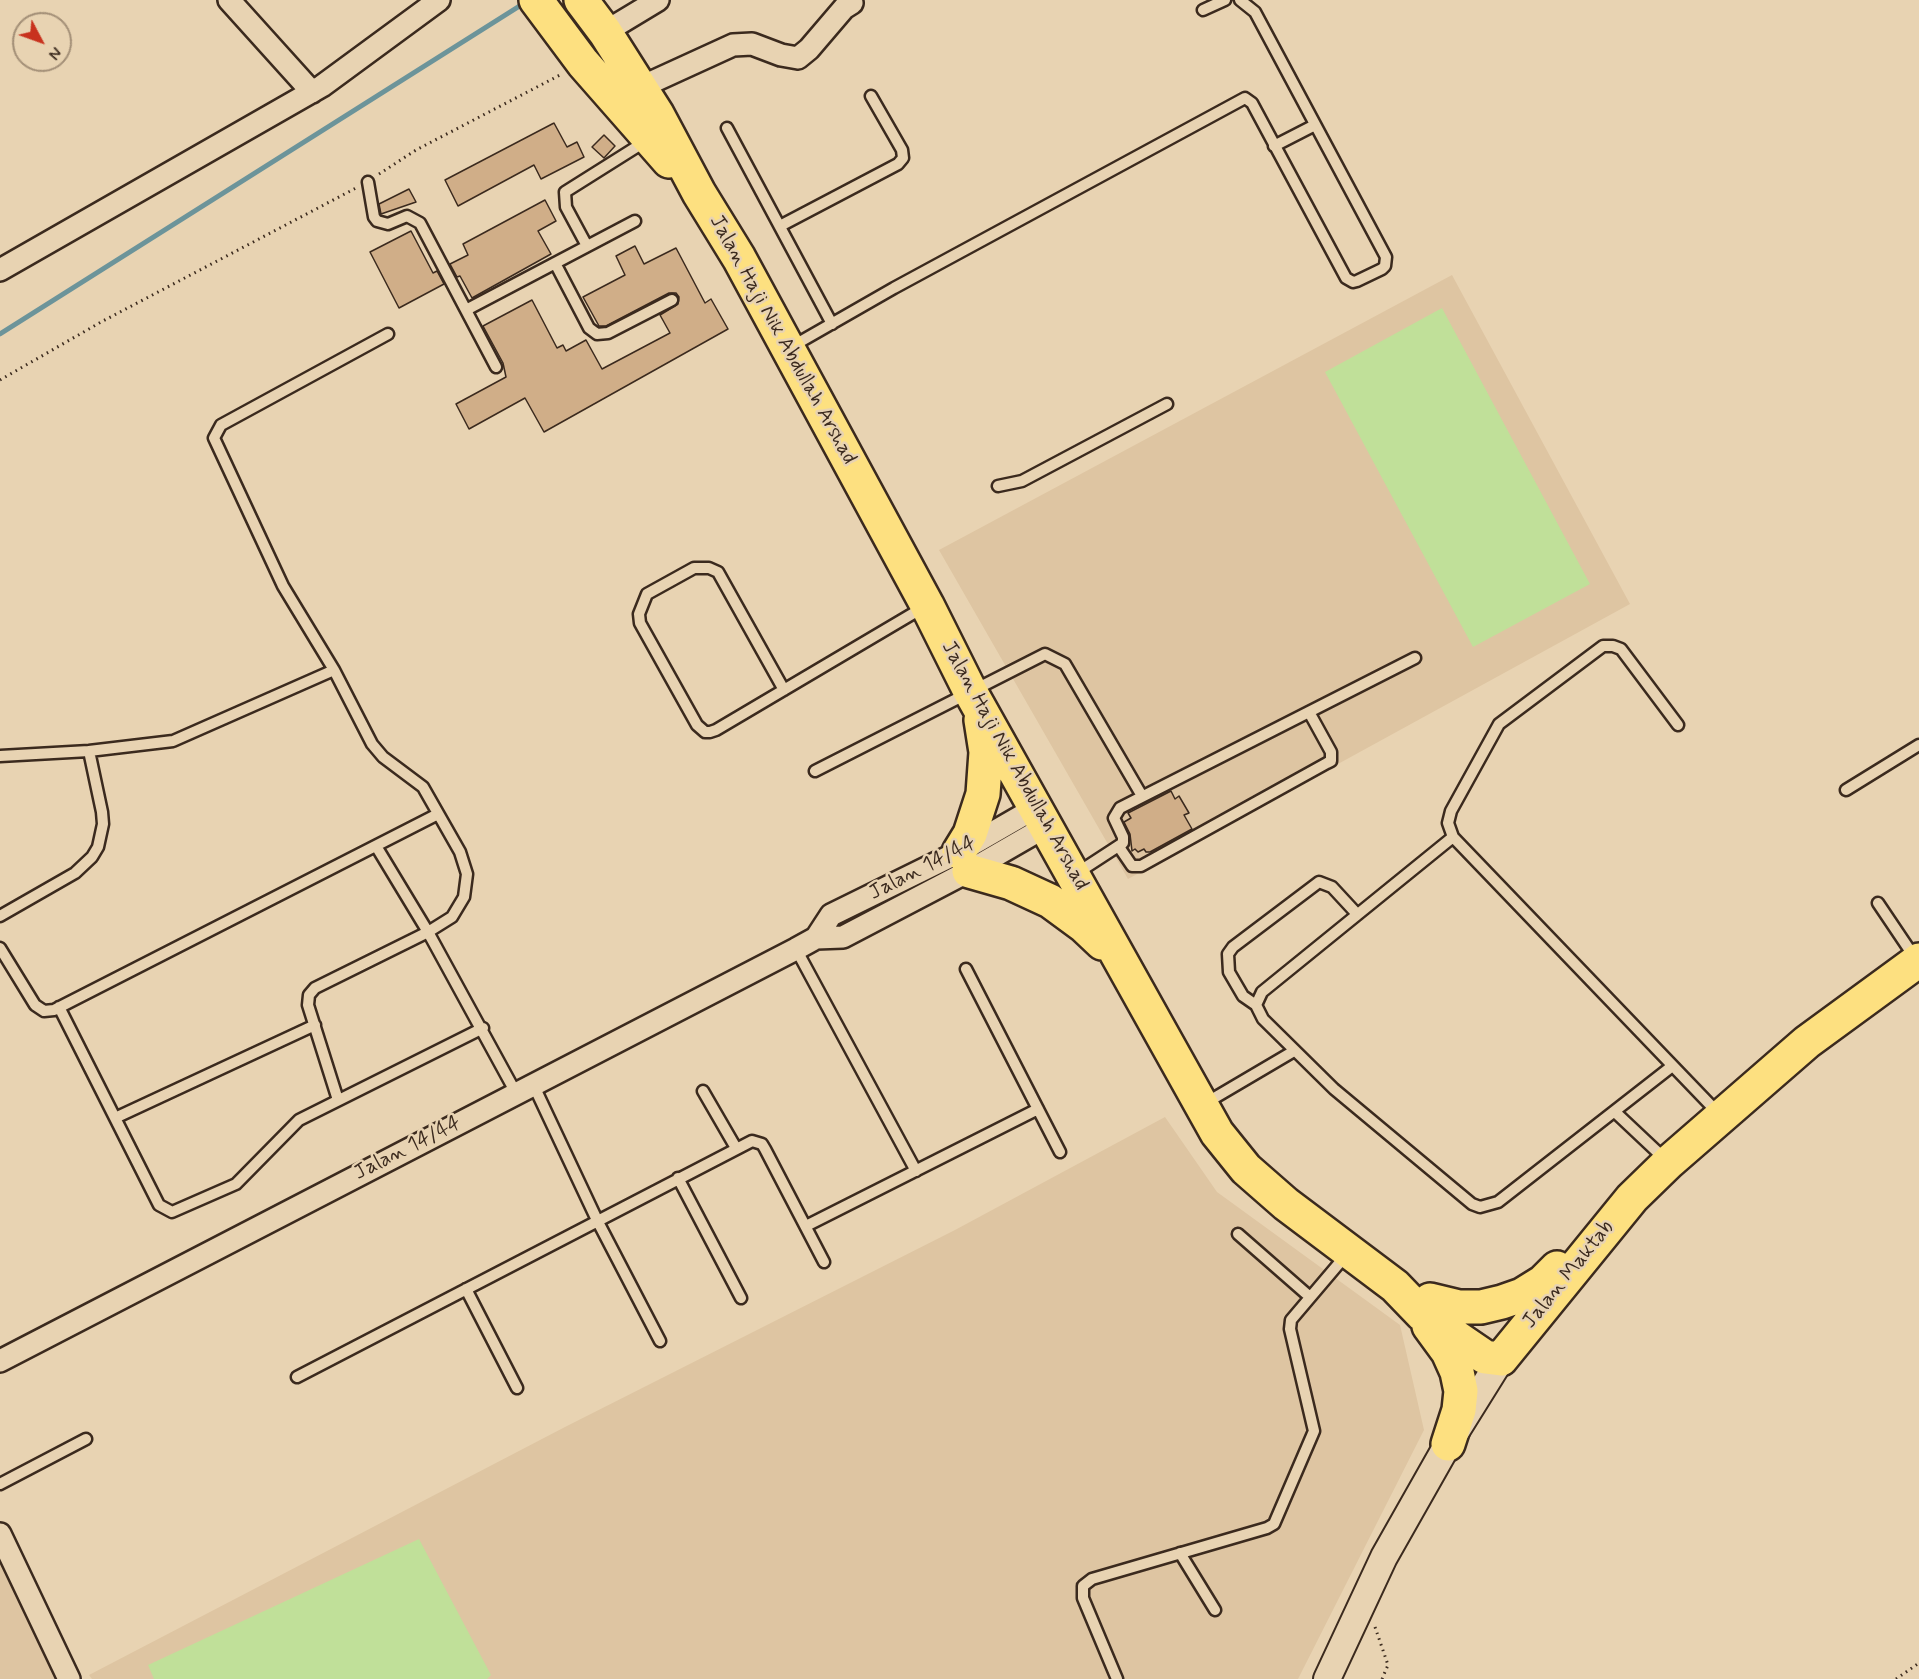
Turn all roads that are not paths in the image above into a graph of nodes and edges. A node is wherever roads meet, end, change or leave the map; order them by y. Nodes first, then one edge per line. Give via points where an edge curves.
1 (229, 0) edge
2 (438, 0) edge
3 (536, 0) edge
4 (658, 0) edge
5 (1225, 0) edge
6 (1240, 0) edge
7 (852, 3) dead end
8 (1203, 10) dead end
9 (595, 18) edge
10 (639, 88) junction
11 (312, 92) junction
12 (871, 96) dead end
13 (1313, 126) junction
14 (728, 128) dead end
15 (648, 139) junction
16 (1274, 146) junction
17 (368, 182) road end
18 (699, 193) junction
19 (634, 221) dead end
20 (780, 226) junction
21 (587, 246) junction
22 (555, 263) junction
23 (0, 270) edge
24 (672, 300) dead end
25 (466, 310) junction
26 (832, 324) junction
27 (388, 334) dead end
28 (788, 349) junction
29 (496, 367) dead end
30 (1167, 404) dead end
31 (998, 486) dead end
32 (927, 605) junction
33 (1415, 658) dead end
34 (334, 670) junction
35 (784, 690) junction
36 (970, 691) junction
37 (1309, 712) junction
38 (1678, 725) dead end
39 (1919, 745) edge
40 (89, 751) junction
41 (0, 756) edge
42 (815, 771) dead end
43 (1845, 790) dead end
44 (1142, 796) junction
45 (438, 814) junction
46 (1042, 816) junction
47 (1453, 837) junction
48 (376, 846) junction
49 (1119, 847) junction
50 (964, 862) junction
51 (1074, 875) junction
52 (1878, 903) dead end
53 (1357, 914) junction
54 (0, 915) edge
55 (428, 932) junction
56 (0, 948) edge
57 (796, 950) junction
58 (1918, 961) edge
59 (966, 969) dead end
60 (1139, 993) junction
61 (1256, 1005) junction
62 (59, 1008) junction
63 (315, 1025) junction
64 (483, 1028) junction
65 (1294, 1051) junction
66 (1671, 1067) junction
67 (525, 1089) junction
68 (703, 1091) dead end
69 (338, 1100) junction
70 (1201, 1106) junction
71 (1038, 1109) junction
72 (1615, 1112) junction
73 (1720, 1115) junction
74 (115, 1118) junction
75 (736, 1148) junction
76 (1060, 1152) dead end
77 (1669, 1162) junction
78 (916, 1171) junction
79 (678, 1178) junction
80 (1632, 1198) junction
81 (597, 1220) junction
82 (806, 1226) junction
83 (1238, 1234) dead end
84 (1349, 1252) junction
85 (824, 1262) dead end
86 (466, 1289) junction
87 (1310, 1297) junction
88 (741, 1298) dead end
89 (1426, 1307) junction
90 (660, 1341) dead end
91 (1501, 1359) junction
92 (0, 1361) edge
93 (297, 1377) dead end
94 (517, 1388) dead end
95 (86, 1439) dead end
96 (1448, 1444) junction
97 (0, 1484) edge
98 (0, 1534) edge
99 (1180, 1553) junction
100 (1215, 1610) dead end
101 (69, 1679) edge
102 (1117, 1679) edge
103 (1327, 1679) edge

1 - 11 street
2 - 11 street
3 - 15 main road, Jalan Haji Nik Abdullah Arshad
4 - 9 street
5 - 8 lane
6 - 13 lane via 1255,12
7 - 10 street via 798,58 752,44 733,45
9 - 10 main road, Jalan Haji Nik Abdullah Arshad
10 - 18 main road, Jalan Haji Nik Abdullah Arshad
11 - 23 street
12 - 20 lane via 903,150 903,158
13 - 16 lane
13 - 16 lane via 1386,257 1382,269 1358,281 1346,278
14 - 20 lane
15 - 18 main road, Jalan Haji Nik Abdullah Arshad
15 - 21 lane via 565,192 566,207
16 - 26 lane via 1252,103 1240,99
17 - 25 lane via 377,221 388,224 407,216 420,224
18 - 28 main road, Jalan Haji Nik Abdullah Arshad
19 - 21 lane
20 - 26 lane
21 - 22 lane
22 - 24 lane via 589,328 597,334 608,333
22 - 25 lane
25 - 29 lane
26 - 28 lane
27 - 34 lane via 221,425 214,433 215,443 283,585
28 - 32 main road, Jalan Haji Nik Abdullah Arshad
30 - 31 lane via 1022,481
32 - 35 lane
32 - 36 main road, Jalan Haji Nik Abdullah Arshad
33 - 37 lane
34 - 40 lane via 172,741
34 - 45 lane via 375,748 418,782
35 - 35 lane via 716,730 700,729 639,618 648,594 694,568 717,572
36 - 42 lane
36 - 44 lane via 1039,655 1058,658
36 - 46 main road, Jalan Haji Nik Abdullah Arshad
36 - 50 main road via 984,730 986,773
37 - 44 lane
37 - 49 lane via 1331,752 1327,764 1141,866 1132,866
38 - 47 lane via 1621,650 1603,646 1499,724 1451,811 1448,823
39 - 43 lane
40 - 41 lane
40 - 54 lane via 102,812 98,847 75,873
44 - 49 lane via 1116,812 1115,823 1123,840
45 - 48 lane
45 - 55 lane via 464,862 466,885 452,917
46 - 50 street, Jalan 14/44
46 - 51 main road, Jalan Haji Nik Abdullah Arshad
47 - 53 lane
47 - 66 lane
48 - 55 lane
48 - 62 lane
49 - 51 lane
50 - 57 street, Jalan 14/44 via 831,915 816,938
50 - 60 main road via 1031,891 1068,913 1100,941
51 - 60 main road, Jalan Haji Nik Abdullah Arshad
52 - 58 lane
53 - 61 lane via 1262,992
53 - 61 lane via 1332,887 1319,882 1233,947 1228,954 1229,972 1243,996
55 - 63 lane via 311,991 308,1000
55 - 64 lane
56 - 62 lane via 39,1009 49,1012
57 - 67 street, Jalan 14/44
57 - 78 lane
58 - 73 main road, Jalan Maktab via 1807,1042
59 - 71 lane
60 - 70 main road, Jalan Haji Nik Abdullah Arshad
61 - 65 lane via 1263,1019
62 - 74 lane
63 - 69 lane
63 - 74 lane
64 - 67 lane
64 - 69 lane
65 - 70 lane
65 - 72 lane via 1334,1089 1480,1207 1498,1202
66 - 72 lane
66 - 73 lane
67 - 81 lane
67 - 92 street, Jalan 14/44
68 - 75 lane
69 - 74 lane via 296,1122 236,1184 172,1212 159,1205
70 - 84 main road, Jalan Haji Nik Abdullah Arshad via 1246,1169
71 - 76 lane
71 - 78 lane
72 - 77 lane
73 - 77 main road, Jalan Maktab
75 - 79 lane
75 - 82 lane via 752,1141 762,1144
77 - 80 main road, Jalan Maktab
78 - 82 lane
79 - 81 lane
79 - 88 lane
80 - 89 main road via 1543,1282 1522,1295 1481,1307
80 - 91 main road, Jalan Maktab
81 - 86 lane
81 - 90 lane
82 - 85 lane
83 - 87 lane
84 - 87 lane
84 - 89 main road, Jalan Haji Nik Abdullah Arshad
86 - 93 lane
86 - 94 lane
87 - 99 lane via 1290,1324 1314,1431 1276,1521 1267,1528
89 - 91 main road, Jalan Haji Nik Abdullah Arshad via 1485,1358
89 - 96 main road via 1457,1372 1461,1391
91 - 96 street, Jalan Maktab
95 - 97 lane
96 - 103 street, Jalan Maktab via 1384,1557
98 - 101 street
99 - 100 lane
99 - 102 lane via 1092,1579 1083,1586 1083,1598

